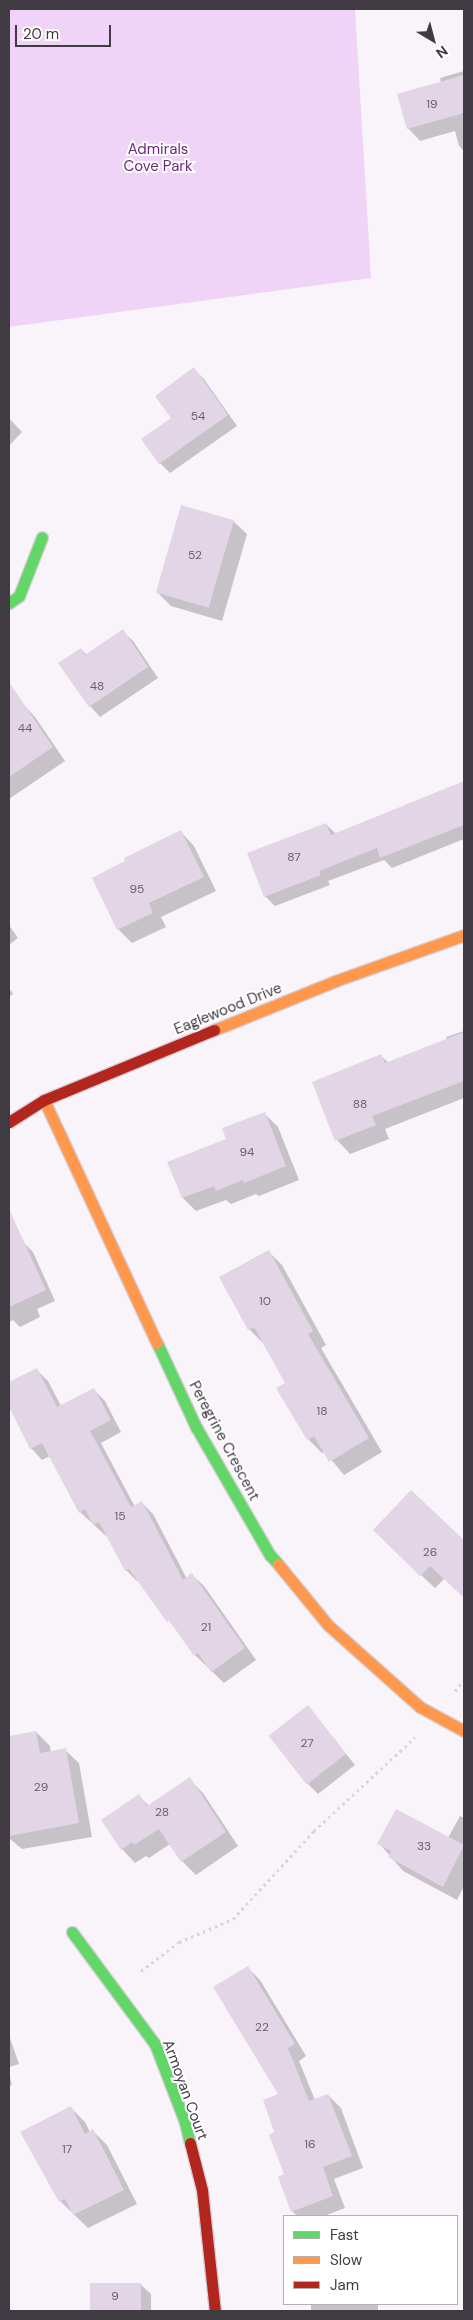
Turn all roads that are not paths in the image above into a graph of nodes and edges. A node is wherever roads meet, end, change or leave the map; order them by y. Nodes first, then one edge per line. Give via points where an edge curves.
1 (42, 537) dead end
2 (9, 603) edge
3 (464, 935) edge
4 (44, 1100) junction
5 (9, 1122) edge
6 (464, 1731) edge
7 (72, 1932) dead end
8 (215, 2311) edge

1 - 2 street via 19,596
3 - 4 street, Eaglewood Drive via 335,981
4 - 5 street, Eaglewood Drive
4 - 6 street, Peregrine Crescent via 196,1426 270,1555 328,1626 420,1707
7 - 8 street, Armoyan Court via 155,2044 184,2122 202,2190

